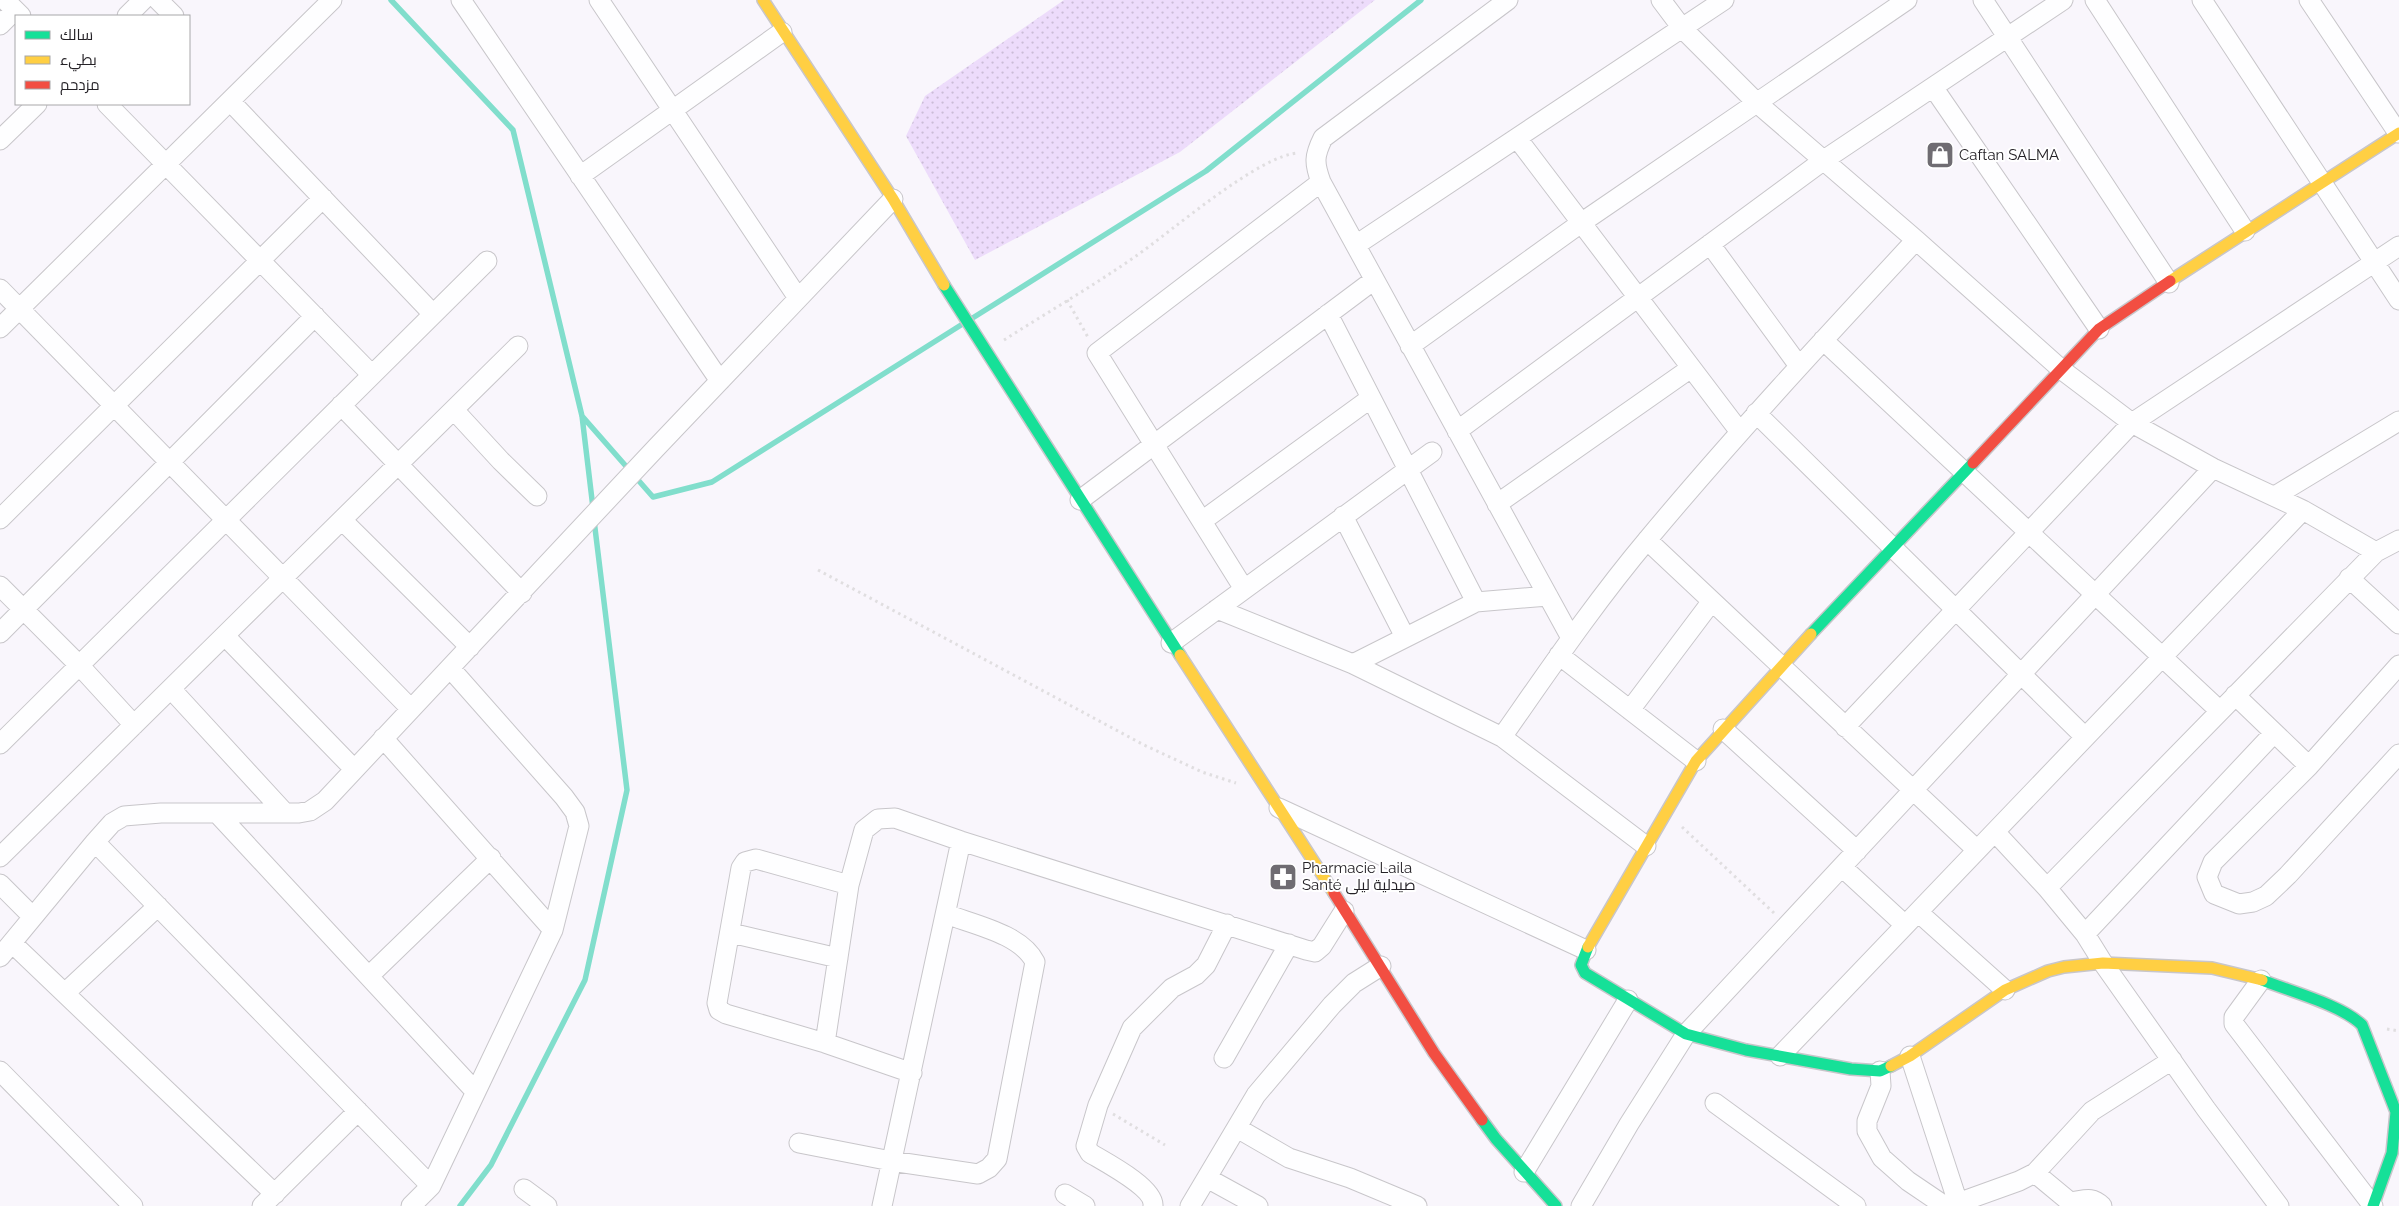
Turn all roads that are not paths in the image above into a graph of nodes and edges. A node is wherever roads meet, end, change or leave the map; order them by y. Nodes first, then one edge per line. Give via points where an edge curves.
1 (158, 0) edge
2 (332, 0) edge
3 (461, 0) edge
4 (600, 0) edge
5 (763, 0) edge
6 (1508, 0) edge
7 (1661, 0) edge
8 (1724, 0) edge
9 (1907, 0) edge
10 (1983, 0) edge
11 (2063, 0) edge
12 (2095, 0) edge
13 (2202, 0) edge
14 (2309, 0) edge
15 (14, 9) edge
16 (173, 15) edge
17 (0, 25) edge
18 (1682, 28) junction
19 (782, 32) junction
20 (2007, 37) junction
21 (1933, 87) junction
22 (230, 100) junction
23 (1757, 103) junction
24 (36, 105) edge
25 (108, 105) edge
26 (673, 110) junction
27 (2398, 133) edge
28 (1517, 138) junction
29 (0, 140) edge
30 (1824, 160) junction
31 (166, 164) junction
32 (580, 176) junction
33 (1320, 182) junction
34 (2321, 182) junction
35 (323, 198) junction
36 (893, 199) junction
37 (1582, 223) junction
38 (2245, 231) junction
39 (1916, 240) junction
40 (1710, 244) junction
41 (1356, 246) junction
42 (2399, 246) edge
43 (260, 260) junction
44 (487, 261) dead end
45 (2374, 262) junction
46 (1374, 280) junction
47 (2169, 283) junction
48 (0, 289) edge
49 (1638, 297) junction
50 (798, 298) junction
51 (2399, 300) edge
52 (20, 309) junction
53 (433, 314) junction
54 (1328, 314) junction
55 (315, 316) junction
56 (0, 328) edge
57 (2099, 329) junction
58 (1823, 340) junction
59 (518, 346) dead end
60 (1410, 346) junction
61 (1799, 366) junction
62 (1692, 368) junction
63 (2062, 370) junction
64 (372, 375) junction
65 (720, 381) junction
66 (1371, 398) junction
67 (342, 405) junction
68 (114, 406) junction
69 (454, 410) junction
70 (1756, 414) junction
71 (2399, 421) edge
72 (2132, 423) junction
73 (1457, 431) junction
74 (1740, 432) junction
75 (1154, 444) junction
76 (1432, 452) dead end
77 (170, 462) junction
78 (399, 464) junction
79 (1407, 468) junction
80 (2214, 468) junction
81 (1964, 472) junction
82 (536, 496) dead end
83 (2275, 496) junction
84 (1080, 500) junction
85 (1497, 504) junction
86 (2303, 510) junction
87 (1343, 516) junction
88 (0, 518) edge
89 (226, 520) junction
90 (342, 520) junction
91 (1202, 521) junction
92 (2029, 532) junction
93 (1647, 540) junction
94 (2399, 540) edge
95 (1892, 547) junction
96 (2376, 552) junction
97 (283, 578) junction
98 (2349, 578) junction
99 (0, 586) edge
100 (1244, 589) junction
101 (522, 593) junction
102 (2096, 594) junction
103 (1548, 596) junction
104 (1712, 601) junction
105 (1476, 602) junction
106 (1217, 609) junction
107 (1956, 609) junction
108 (23, 610) junction
109 (2399, 624) edge
110 (0, 633) edge
111 (225, 636) junction
112 (1405, 637) junction
113 (1571, 638) junction
114 (1171, 643) junction
115 (470, 647) junction
116 (1559, 655) junction
117 (2162, 656) junction
118 (1353, 664) junction
119 (79, 665) junction
120 (2399, 665) edge
121 (1781, 666) junction
122 (450, 668) junction
123 (2022, 674) junction
124 (171, 689) junction
125 (2235, 695) junction
126 (411, 709) junction
127 (1630, 710) junction
128 (2220, 710) junction
129 (134, 725) junction
130 (1845, 727) junction
131 (1723, 729) junction
132 (2274, 733) junction
133 (1502, 737) junction
134 (2085, 737) junction
135 (383, 738) junction
136 (0, 744) edge
137 (2399, 754) edge
138 (1696, 761) junction
139 (2309, 766) junction
140 (354, 769) junction
141 (1913, 791) junction
142 (1274, 801) junction
143 (217, 813) junction
144 (285, 813) junction
145 (1994, 832) junction
146 (961, 841) junction
147 (94, 842) junction
148 (1646, 846) junction
149 (1976, 850) junction
150 (1857, 851) junction
151 (0, 857) edge
152 (491, 858) junction
153 (1842, 867) junction
154 (0, 884) edge
155 (849, 885) junction
156 (2047, 888) junction
157 (158, 906) junction
158 (1344, 911) junction
159 (1918, 912) junction
160 (946, 914) junction
161 (33, 918) junction
162 (1227, 924) junction
163 (1905, 925) junction
164 (553, 930) junction
165 (731, 933) junction
166 (2085, 934) junction
167 (1289, 944) junction
168 (6, 950) edge
169 (1586, 950) junction
170 (838, 958) junction
171 (2103, 963) junction
172 (1382, 966) junction
173 (369, 976) junction
174 (2261, 980) junction
175 (2006, 990) junction
176 (65, 993) junction
177 (1628, 1000) junction
178 (1686, 1034) junction
179 (824, 1043) junction
180 (1780, 1056) junction
181 (1910, 1056) junction
182 (1224, 1058) dead end
183 (2172, 1060) junction
184 (0, 1071) edge
185 (1880, 1071) junction
186 (912, 1073) junction
187 (475, 1090) junction
188 (1715, 1103) dead end
189 (358, 1111) junction
190 (1237, 1128) junction
191 (799, 1143) dead end
192 (892, 1161) junction
193 (1524, 1172) junction
194 (2035, 1172) junction
195 (1207, 1178) junction
196 (431, 1186) junction
197 (524, 1188) dead end
198 (1066, 1194) dead end
199 (269, 1200) edge
200 (1958, 1203) junction
201 (134, 1206) edge
202 (411, 1206) edge
203 (547, 1206) edge
204 (882, 1206) edge
205 (1085, 1206) edge
206 (1153, 1206) edge
207 (1190, 1206) edge
208 (1258, 1206) edge
209 (1416, 1206) edge
210 (1556, 1206) edge
211 (1581, 1206) edge
212 (1856, 1206) edge
213 (2102, 1206) edge
214 (2279, 1206) edge
215 (2373, 1206) edge

1 - 16 street
2 - 22 street
3 - 32 street
4 - 26 street
5 - 19 street
6 - 33 street via 1323,138 1315,153
7 - 18 street
8 - 18 street
9 - 23 street
10 - 20 street
11 - 20 street
12 - 38 street
13 - 34 street
14 - 27 street
15 - 17 street
18 - 23 street
18 - 28 street
19 - 26 street
19 - 36 street
20 - 21 street
20 - 47 street
21 - 30 street
21 - 57 street
22 - 31 street
22 - 35 street
23 - 30 street
23 - 37 street
24 - 29 street
25 - 31 street
26 - 32 street
26 - 50 street
27 - 34 street
28 - 37 street
28 - 41 street
30 - 39 street
30 - 40 street
31 - 43 street
31 - 52 street
32 - 65 street
33 - 41 street
33 - 75 street via 1097,353
34 - 38 street
34 - 45 street
35 - 43 street
35 - 53 street
36 - 50 street
36 - 84 street
37 - 49 street
37 - 60 street
38 - 47 street
39 - 58 street
39 - 63 street
40 - 49 street
40 - 61 street
41 - 46 street
42 - 45 street
43 - 55 street
43 - 68 street
44 - 53 street
45 - 51 street
45 - 72 street
46 - 54 street
46 - 60 street
47 - 57 street
48 - 52 street
49 - 62 street
49 - 73 street
50 - 65 street
52 - 56 street
52 - 68 street
53 - 64 street
54 - 66 street
54 - 75 street
55 - 64 street
55 - 77 street
57 - 63 street
58 - 61 street
58 - 81 street
59 - 69 street
60 - 73 street
61 - 70 street
62 - 74 street
62 - 85 street
63 - 72 street
63 - 81 street
64 - 67 street
65 - 101 street
66 - 79 street
66 - 91 street
67 - 78 street
67 - 89 street
68 - 77 street
68 - 88 street
69 - 78 street
69 - 82 street
70 - 74 street
70 - 95 street
71 - 83 street
72 - 80 street
72 - 92 street
73 - 85 street
74 - 93 street
75 - 84 street
75 - 91 street
76 - 79 street
77 - 89 street
77 - 108 street
78 - 90 street
78 - 101 street
79 - 87 street
79 - 105 street
80 - 83 street
80 - 102 street
81 - 92 street
81 - 95 street
83 - 86 street
84 - 114 street
85 - 103 street
86 - 96 street
86 - 117 street
87 - 100 street
87 - 112 street
89 - 97 street
89 - 119 street
90 - 97 street
90 - 115 street
91 - 100 street
92 - 102 street
92 - 107 street
93 - 104 street
93 - 113 street
94 - 96 street
95 - 107 street
95 - 121 street
96 - 98 street
97 - 111 street
97 - 126 street
98 - 109 street
98 - 125 street
99 - 108 street
100 - 106 street
101 - 115 street
102 - 117 street
102 - 123 street
103 - 105 street
103 - 113 street
104 - 121 street
104 - 127 street
105 - 112 street
106 - 114 street
106 - 118 street
107 - 123 street
107 - 130 street
108 - 110 street
108 - 119 street
111 - 124 street
111 - 140 street
112 - 118 street
113 - 116 street
114 - 142 street
115 - 122 street
116 - 127 street
116 - 133 street
117 - 128 street
117 - 134 street
118 - 133 street
119 - 129 street
119 - 136 street
120 - 139 street
121 - 130 street
121 - 131 street
122 - 126 street
122 - 164 street via 575,812 579,826
123 - 134 street
123 - 141 street
124 - 129 street
124 - 144 street
125 - 128 street
125 - 132 street
126 - 135 street
127 - 138 street
128 - 156 street
129 - 151 street
130 - 141 street
131 - 138 street
131 - 150 street
132 - 139 street
132 - 166 street
133 - 148 street
134 - 145 street
135 - 140 street
135 - 152 street
137 - 139 street via 2266,896 2238,904 2214,894 2207,877 2213,862
138 - 148 street
140 - 144 street via 318,806 310,811
141 - 149 street
141 - 150 street
142 - 158 street
142 - 169 street
143 - 144 street
143 - 147 street via 124,816 112,823
143 - 173 street
145 - 149 street
145 - 156 street
146 - 155 street via 895,818 878,819 864,830
146 - 160 street
146 - 162 street
147 - 157 street
147 - 161 street
148 - 169 street
149 - 159 street
150 - 153 street
152 - 164 street
152 - 173 street
153 - 163 street
153 - 178 street
154 - 161 street
155 - 165 street via 750,859 741,868
155 - 170 street
156 - 166 street
157 - 176 street
157 - 189 street
158 - 167 street via 1315,952
158 - 172 street
159 - 163 street
159 - 175 street
160 - 186 street
160 - 192 street via 1015,940 1029,951 1035,962 997,1159 978,1174
161 - 168 street
162 - 167 street
162 - 206 street via 1206,965 1196,975 1172,988 1132,1028 1098,1105 1086,1146 1145,1189 1153,1200
163 - 180 street
164 - 187 street
165 - 170 street
165 - 179 street via 717,1003 719,1010
166 - 171 street
167 - 182 street
168 - 176 street
169 - 177 street via 1581,966 1585,973
170 - 179 street
171 - 174 street via 2212,968
171 - 175 street via 2056,969
171 - 183 street
172 - 190 street via 1354,983 1332,1006 1256,1095
172 - 193 street via 1434,1053
173 - 187 street
174 - 215 street via 2234,1017 2234,1024
174 - 215 street via 2341,1011 2362,1025 2396,1112 2392,1153
175 - 181 street
176 - 199 street
177 - 178 street
177 - 193 street
178 - 180 street
178 - 211 street
179 - 186 street
180 - 185 street
181 - 185 street
181 - 200 street
183 - 194 street via 2092,1111
183 - 214 street
184 - 201 street
185 - 200 street via 1878,1095 1866,1121 1867,1131 1882,1158 1942,1204
186 - 192 street
187 - 196 street
188 - 212 street
189 - 196 street
189 - 199 street
190 - 195 street
190 - 209 street via 1289,1158 1350,1178
191 - 192 street
192 - 204 street
193 - 210 street
194 - 200 street
194 - 213 street via 2070,1202 2086,1198
195 - 207 street
195 - 208 street
196 - 202 street
197 - 203 street
198 - 205 street

